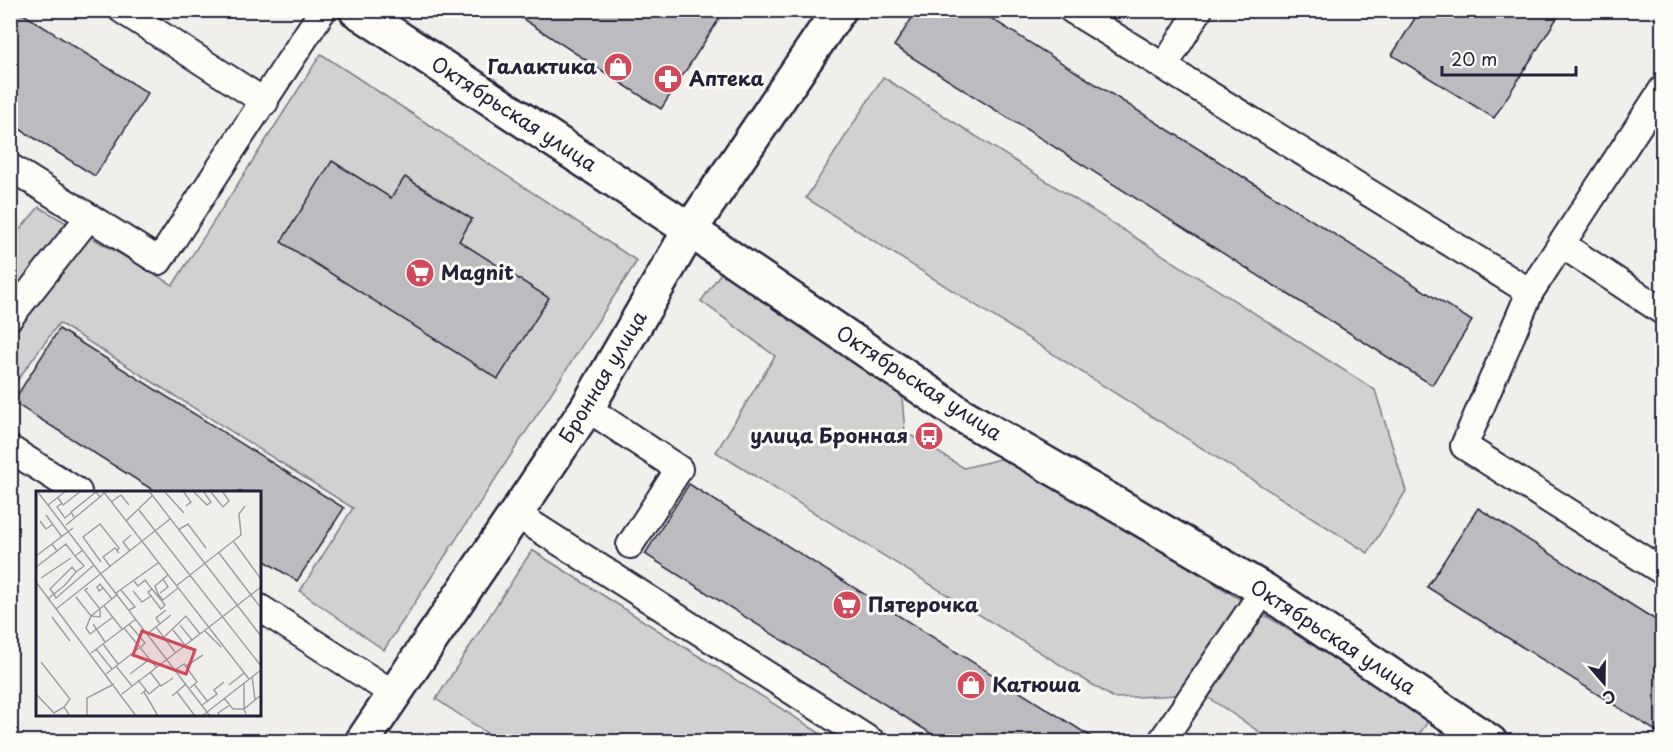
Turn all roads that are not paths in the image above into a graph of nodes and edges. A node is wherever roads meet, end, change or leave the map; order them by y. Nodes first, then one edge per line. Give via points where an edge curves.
1 (122, 10) edge
2 (323, 10) edge
3 (356, 10) edge
4 (839, 10) edge
5 (1072, 10) edge
6 (1199, 10) edge
7 (1164, 67) junction
8 (1662, 90) edge
9 (265, 102) junction
10 (10, 167) edge
11 (89, 217) junction
12 (690, 230) junction
13 (1561, 244) junction
14 (1530, 292) junction
15 (1662, 311) edge
16 (10, 318) edge
17 (587, 408) junction
18 (10, 449) edge
19 (76, 491) edge
20 (516, 514) junction
21 (630, 545) dead end
22 (1662, 571) edge
23 (1264, 590) junction
24 (261, 609) edge
25 (394, 694) junction
26 (1485, 740) edge
27 (362, 741) edge
28 (872, 741) edge
29 (1161, 741) edge

1 - 9 lane
2 - 9 lane
3 - 12 main road, Октябрьская улица
4 - 12 main road, Бронная улица
5 - 7 lane
6 - 7 lane
7 - 14 lane
8 - 13 lane
9 - 11 lane via 159,261
10 - 11 lane
11 - 16 lane
12 - 17 main road, Бронная улица
12 - 23 main road, Октябрьская улица via 960,414
13 - 14 lane
13 - 15 lane
14 - 22 lane via 1464,447
17 - 20 main road, Бронная улица
17 - 21 lane via 679,469
18 - 19 lane
20 - 25 main road, Бронная улица
20 - 28 lane
23 - 26 main road, Октябрьская улица
23 - 29 lane
24 - 25 lane
25 - 27 main road, Бронная улица

